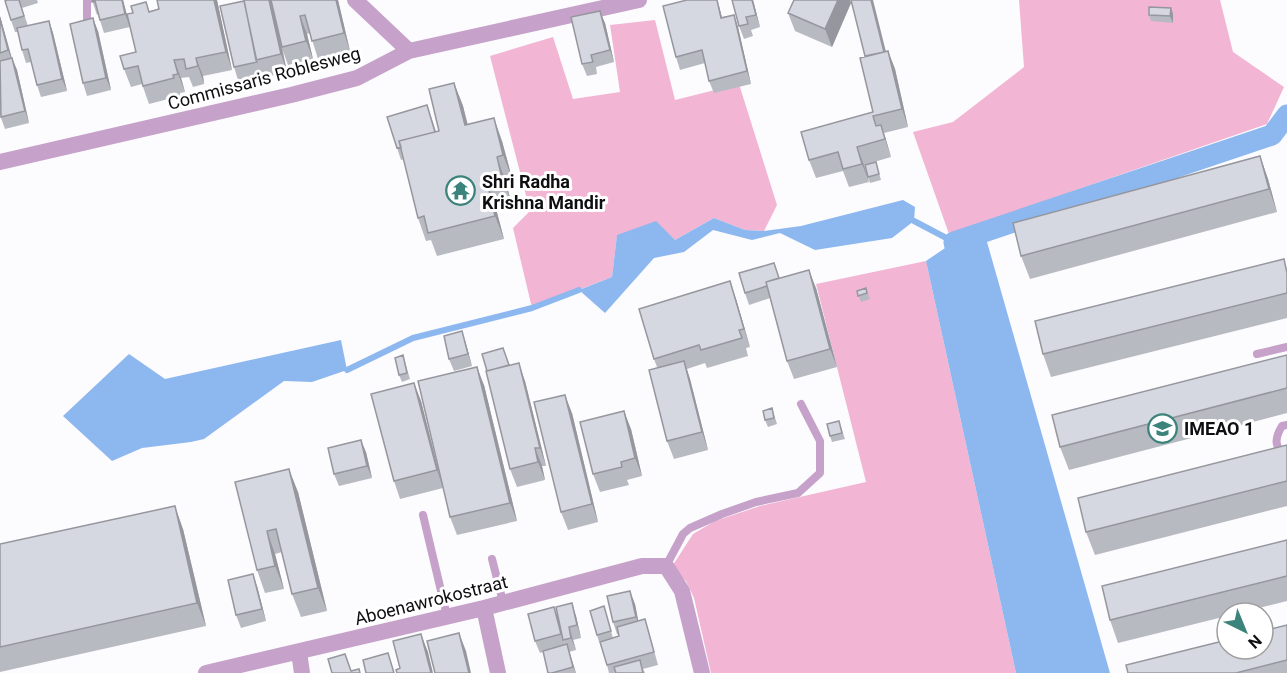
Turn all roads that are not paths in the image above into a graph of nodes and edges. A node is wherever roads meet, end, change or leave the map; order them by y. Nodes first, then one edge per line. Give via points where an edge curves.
1 (87, 0) edge
2 (355, 0) edge
3 (639, 0) edge
4 (87, 20) edge
5 (409, 51) junction
6 (0, 162) edge
7 (1287, 346) edge
8 (1257, 354) dead end
9 (801, 404) dead end
10 (1287, 425) edge
11 (1287, 456) edge
12 (423, 515) dead end
13 (492, 559) dead end
14 (666, 566) junction
15 (503, 602) junction
16 (484, 608) junction
17 (447, 616) junction
18 (299, 652) junction
19 (206, 673) edge
20 (302, 673) edge
21 (498, 673) edge
22 (702, 673) edge

1 - 4 lane
2 - 5 street
3 - 5 street, Commissaris Roblesweg
5 - 6 street, Commissaris Roblesweg via 346,81
7 - 8 lane
9 - 14 lane via 820,441 820,473 798,493 756,502 690,528
10 - 11 lane via 1277,434 1276,443
12 - 17 lane
13 - 15 lane
14 - 15 street, Aboenawrokostraat via 642,566
14 - 22 street via 682,591
15 - 16 street, Aboenawrokostraat
16 - 17 street, Aboenawrokostraat
16 - 21 street
17 - 18 street, Aboenawrokostraat
18 - 19 street, Aboenawrokostraat
18 - 20 street

